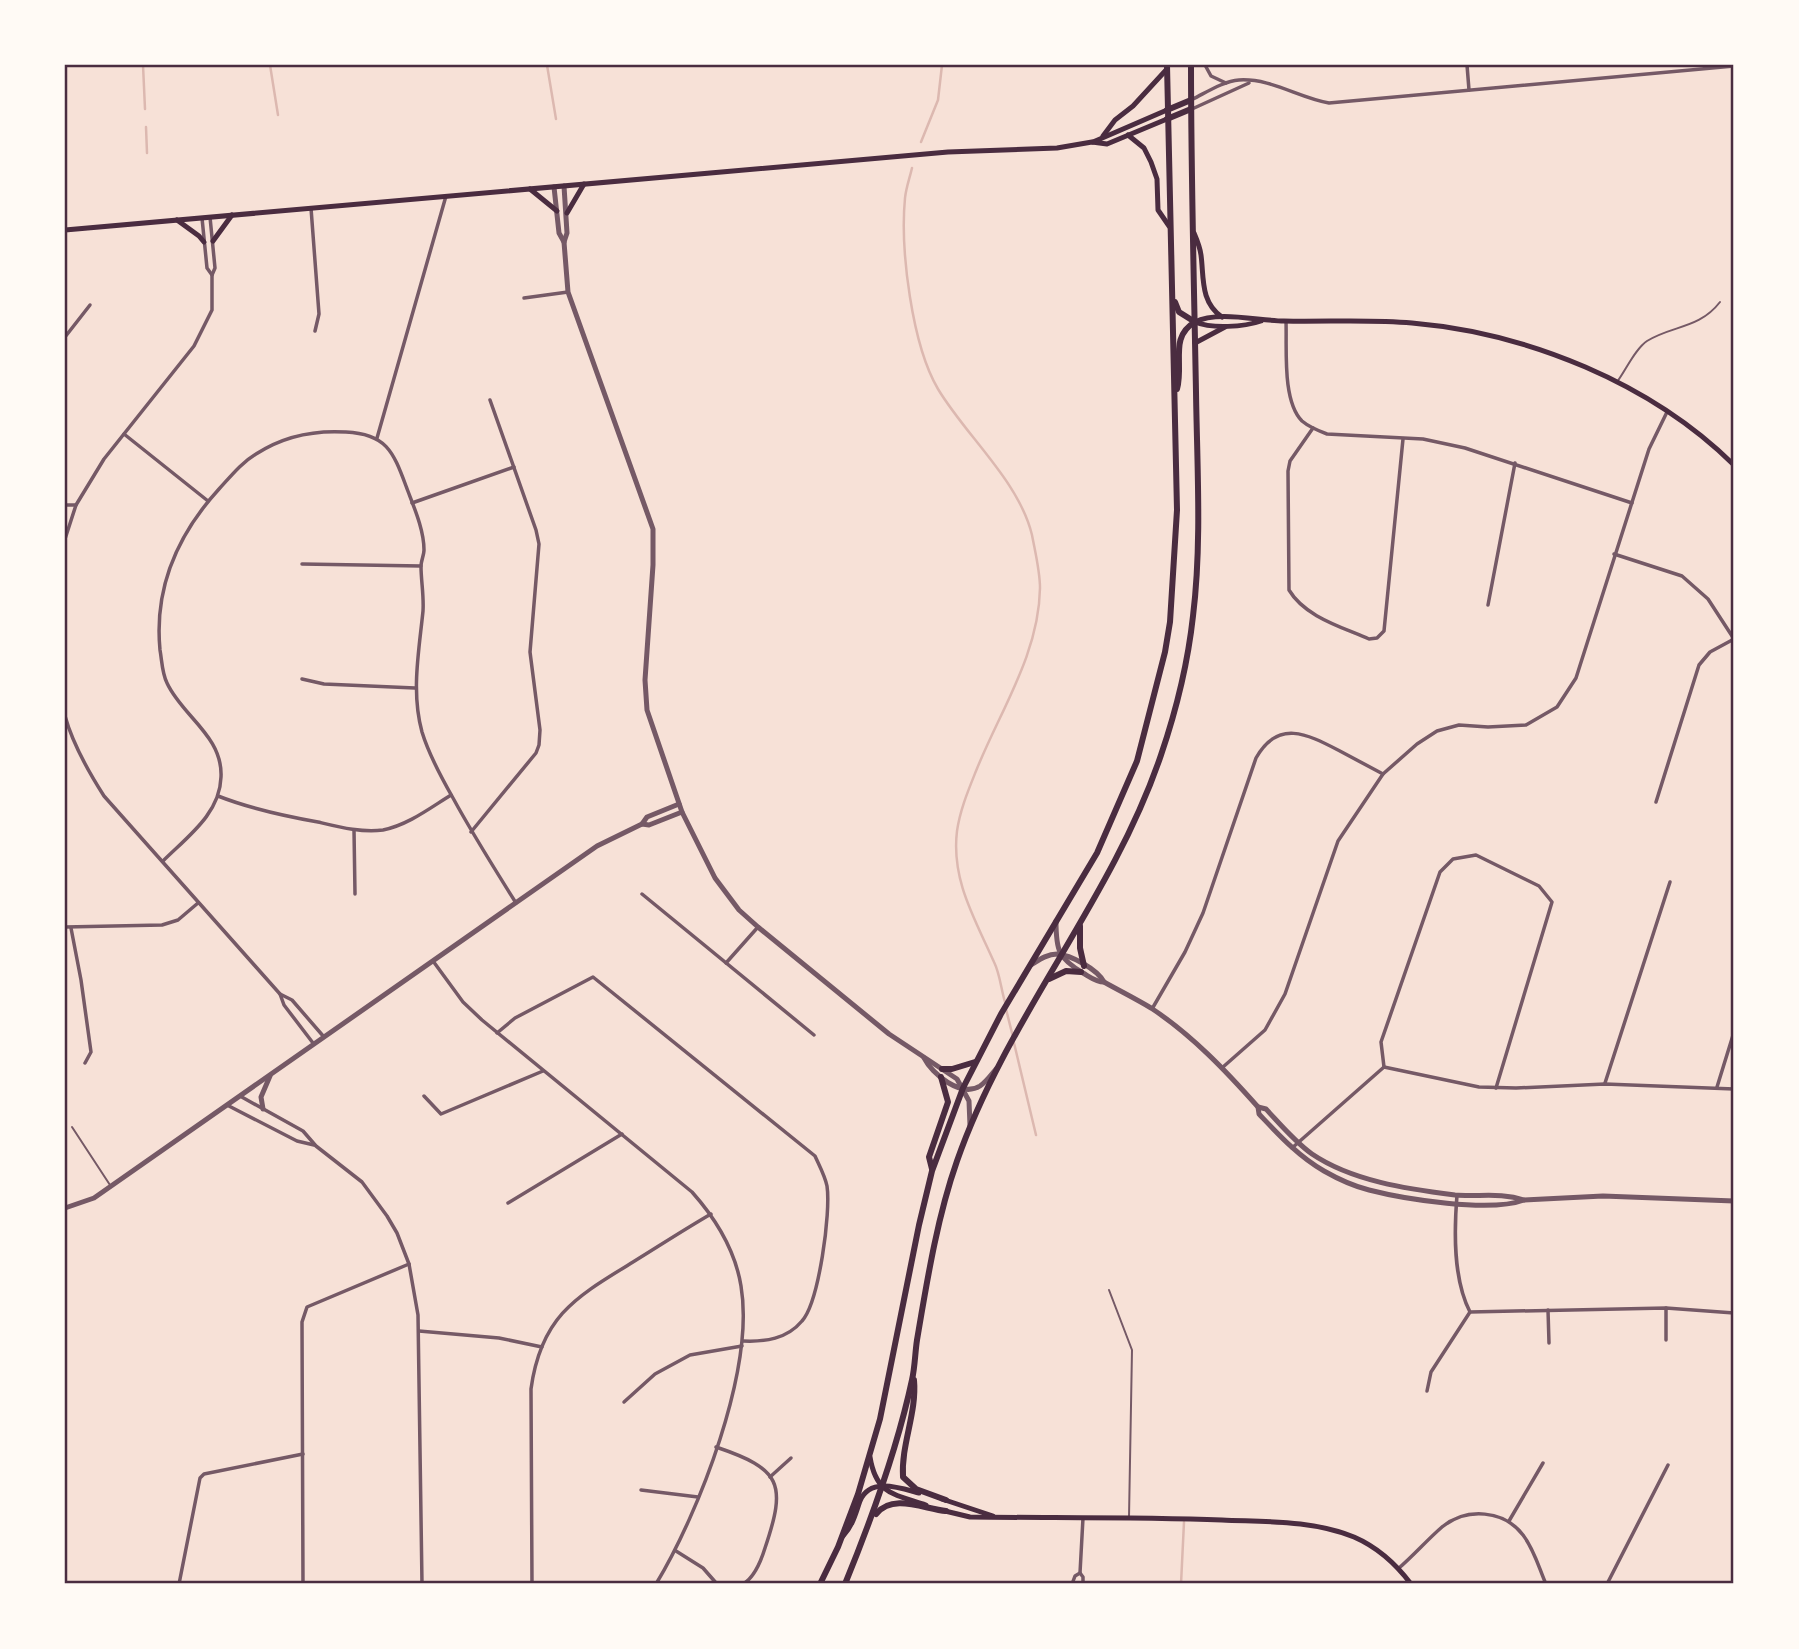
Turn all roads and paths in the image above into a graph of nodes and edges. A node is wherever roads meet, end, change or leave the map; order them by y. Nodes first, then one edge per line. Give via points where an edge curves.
1 (1191, 65) edge
2 (1205, 65) edge
3 (1467, 65) edge
4 (1734, 66) edge
5 (1167, 67) edge
6 (1250, 82) junction
7 (1226, 84) junction
8 (1469, 90) junction
9 (1191, 100) junction
10 (1191, 109) junction
11 (1167, 110) junction
12 (1167, 119) junction
13 (1128, 135) junction
14 (1103, 136) junction
15 (1092, 142) junction
16 (584, 184) junction
17 (564, 186) junction
18 (554, 187) junction
19 (530, 189) junction
20 (446, 196) junction
21 (311, 208) junction
22 (557, 211) junction
23 (566, 213) junction
24 (232, 215) junction
25 (210, 217) junction
26 (202, 218) junction
27 (176, 220) junction
28 (1170, 226) junction
29 (65, 230) edge
30 (1193, 230) junction
31 (213, 241) junction
32 (204, 242) junction
33 (564, 242) junction
34 (212, 275) junction
35 (568, 292) junction
36 (1173, 296) junction
37 (524, 298) dead end
38 (1720, 302) dead end
39 (90, 305) dead end
40 (1223, 318) junction
41 (1195, 321) junction
42 (1261, 321) junction
43 (1286, 321) junction
44 (1232, 325) junction
45 (315, 331) dead end
46 (65, 337) edge
47 (1195, 344) junction
48 (1617, 382) junction
49 (1175, 398) junction
50 (490, 400) dead end
51 (1667, 412) junction
52 (1313, 428) junction
53 (124, 434) junction
54 (377, 438) junction
55 (1403, 439) junction
56 (1514, 463) junction
57 (1734, 465) edge
58 (514, 467) junction
59 (208, 501) junction
60 (412, 503) junction
61 (1632, 503) junction
62 (65, 505) edge
63 (76, 505) junction
64 (65, 539) edge
65 (1614, 554) junction
66 (302, 564) dead end
67 (421, 566) junction
68 (1488, 605) dead end
69 (1734, 639) edge
70 (302, 680) dead end
71 (416, 688) junction
72 (65, 716) edge
73 (1383, 774) junction
74 (451, 795) junction
75 (218, 796) junction
76 (1656, 802) dead end
77 (679, 803) junction
78 (682, 812) junction
79 (642, 824) junction
80 (354, 830) junction
81 (471, 832) junction
82 (163, 861) junction
83 (1670, 882) dead end
84 (355, 894) dead end
85 (642, 894) dead end
86 (516, 902) junction
87 (198, 903) junction
88 (1056, 921) junction
89 (1080, 924) junction
90 (68, 927) edge
91 (758, 927) junction
92 (1061, 956) junction
93 (433, 961) junction
94 (726, 963) junction
95 (1027, 968) junction
96 (1082, 969) junction
97 (1046, 980) junction
98 (280, 994) junction
99 (1152, 1009) junction
100 (1734, 1032) edge
101 (497, 1033) junction
102 (814, 1035) dead end
103 (324, 1037) junction
104 (314, 1044) junction
105 (924, 1058) junction
106 (975, 1062) junction
107 (85, 1063) dead end
108 (1384, 1067) junction
109 (997, 1068) junction
110 (1223, 1068) junction
111 (942, 1069) junction
112 (543, 1071) junction
113 (272, 1074) junction
114 (941, 1077) junction
115 (1605, 1084) junction
116 (1717, 1087) junction
117 (963, 1088) junction
118 (1496, 1088) junction
119 (1734, 1089) edge
120 (240, 1096) junction
121 (424, 1096) dead end
122 (227, 1105) junction
123 (1258, 1107) junction
124 (263, 1109) junction
125 (970, 1126) junction
126 (72, 1127) dead end
127 (622, 1134) junction
128 (1298, 1142) junction
129 (316, 1146) junction
130 (1292, 1149) junction
131 (932, 1171) junction
132 (110, 1186) junction
133 (1457, 1195) junction
134 (1524, 1200) junction
135 (1734, 1201) edge
136 (508, 1203) dead end
137 (1457, 1203) junction
138 (65, 1208) edge
139 (710, 1214) junction
140 (409, 1264) junction
141 (1109, 1290) dead end
142 (1666, 1308) junction
143 (1548, 1310) junction
144 (1470, 1312) junction
145 (1734, 1313) edge
146 (419, 1331) junction
147 (1666, 1340) dead end
148 (743, 1343) junction
149 (1549, 1343) dead end
150 (542, 1347) junction
151 (913, 1375) junction
152 (1427, 1391) dead end
153 (624, 1402) dead end
154 (716, 1447) junction
155 (303, 1454) junction
156 (870, 1454) junction
157 (791, 1458) dead end
158 (1543, 1463) dead end
159 (1668, 1465) dead end
160 (770, 1476) junction
161 (882, 1487) junction
162 (641, 1490) dead end
163 (698, 1497) junction
164 (946, 1500) junction
165 (946, 1511) junction
166 (997, 1517) junction
167 (872, 1518) junction
168 (1083, 1518) junction
169 (1129, 1518) junction
170 (1509, 1521) junction
171 (841, 1538) junction
172 (676, 1550) junction
173 (1399, 1568) junction
174 (1080, 1573) junction
175 (1073, 1582) edge
176 (179, 1584) edge
177 (303, 1584) edge
178 (422, 1584) edge
179 (532, 1584) edge
180 (656, 1584) edge
181 (717, 1584) edge
182 (743, 1584) edge
183 (820, 1584) edge
184 (845, 1584) edge
185 (1083, 1584) edge
186 (1411, 1584) edge
187 (1546, 1584) edge
188 (1607, 1584) edge

1 - 9 main road
2 - 7 street
3 - 8 street
4 - 8 street
5 - 11 main road
5 - 14 main road
6 - 7 street
6 - 8 street via 1329,103
6 - 10 street
7 - 9 street
9 - 10 main road
9 - 11 main road
10 - 12 main road
10 - 30 main road
11 - 12 main road
11 - 14 main road
12 - 13 main road
12 - 28 main road
13 - 15 main road via 1107,144
13 - 28 main road via 1139,142 1151,162 1157,179 1158,211
14 - 15 main road
15 - 16 main road
16 - 17 main road
16 - 23 main road
17 - 18 main road
17 - 23 street
18 - 19 main road
18 - 22 street
19 - 20 main road
19 - 22 main road
20 - 21 main road
20 - 54 street
21 - 24 main road
21 - 45 street via 319,314
22 - 33 street
23 - 33 street
24 - 25 main road
24 - 31 main road
25 - 26 main road
25 - 31 street
26 - 27 main road
26 - 32 street
27 - 29 main road
27 - 32 main road
28 - 36 main road
30 - 40 main road via 1201,252 1203,287 1210,305
30 - 41 main road
31 - 34 street
32 - 34 street via 206,268
33 - 35 street
34 - 53 street via 212,310 194,346
35 - 37 street
35 - 77 street via 653,528 647,710
36 - 41 main road via 1179,312
36 - 49 main road
38 - 48 lane via 1700,321 1643,344
39 - 46 street
40 - 41 main road
40 - 42 main road
41 - 44 main road
41 - 47 main road
41 - 49 main road via 1180,337
42 - 43 main road
42 - 44 main road
43 - 48 main road via 1412,323 1490,335 1553,354
43 - 52 street via 1292,402 1301,420
44 - 47 main road
47 - 89 main road via 1198,507 1194,613 1186,660 1161,755 1131,830
48 - 51 main road
49 - 88 main road via 1177,510 1165,652 1137,761 1097,853
50 - 58 street
51 - 57 main road
51 - 61 street via 1649,449
52 - 55 street via 1327,435
52 - 55 street via 1288,471 1289,590 1314,614 1370,639 1384,631
53 - 59 street
53 - 63 street
54 - 59 street via 323,432 281,442 255,454
54 - 60 street via 395,458
55 - 56 street via 1433,441
56 - 61 street
56 - 68 street
58 - 60 street
58 - 81 street via 538,544 530,652 539,745
59 - 75 street via 173,558 163,592 159,633 166,681 217,750 221,770
60 - 67 street via 423,539
61 - 65 street
62 - 63 street
63 - 64 street
65 - 69 street via 1682,576 1708,599
65 - 73 street via 1576,678 1557,707 1526,725 1460,724 1437,731
66 - 67 street
67 - 71 street via 424,590
69 - 76 street via 1710,652 1699,665
70 - 71 street
71 - 74 street via 422,733
72 - 82 street via 104,796
73 - 99 street via 1303,733 1287,733 1265,745 1256,758 1203,912
73 - 110 street via 1338,841 1285,994 1265,1030
74 - 80 street via 400,825
74 - 81 street
75 - 80 street via 268,813
75 - 82 street via 202,822
77 - 78 street
77 - 79 street via 647,817
78 - 79 street
78 - 91 street via 715,878
79 - 86 street via 597,846
80 - 84 street
81 - 86 street
82 - 87 street
83 - 115 street
85 - 94 street
86 - 93 street
87 - 90 street via 178,920 162,925
87 - 98 street
88 - 92 street via 1055,941
88 - 95 main road
89 - 92 main road
89 - 96 main road
90 - 107 street via 91,1052
91 - 94 street
91 - 105 street
92 - 95 street via 1048,956
92 - 96 street
92 - 97 main road
93 - 101 street via 463,1002
93 - 103 street
94 - 102 street
95 - 106 main road
96 - 97 main road
96 - 99 street
97 - 109 main road
98 - 103 street via 292,1000
98 - 104 street
99 - 110 street
100 - 116 street
101 - 112 street
101 - 148 street via 515,1018 593,977 815,1156 827,1184 828,1218 809,1313 790,1332
103 - 104 street
104 - 113 street
105 - 111 street
105 - 114 street
106 - 111 main road
106 - 117 main road
108 - 118 street
108 - 118 street via 1381,1042 1440,872 1453,859 1476,855 1539,886 1552,902
108 - 128 street
109 - 117 street via 982,1085
109 - 125 main road
110 - 123 street
111 - 117 street
112 - 121 street via 441,1114
112 - 127 street
113 - 120 street
113 - 124 street via 261,1097
114 - 117 street
114 - 131 main road via 948,1102 929,1157
115 - 116 street
115 - 118 street
116 - 119 street
117 - 125 street
117 - 131 main road
120 - 122 street
120 - 124 street
122 - 129 street
122 - 132 street
123 - 128 street via 1266,1109
123 - 130 street via 1259,1114
124 - 129 street via 303,1131
125 - 151 main road via 939,1227
126 - 132 lane
127 - 136 street
127 - 139 street via 675,1177
128 - 130 street
128 - 133 street via 1335,1167 1359,1176
129 - 140 street via 371,1192 397,1233
130 - 137 street via 1323,1170 1367,1190
131 - 156 main road via 887,1393
132 - 138 street via 94,1198
133 - 134 street via 1511,1195
133 - 137 street
134 - 135 street via 1603,1196
134 - 137 street via 1513,1204
137 - 144 street via 1461,1295
139 - 148 street via 727,1243 741,1283
139 - 150 street via 581,1294
140 - 146 street
140 - 155 street via 307,1307 302,1322
141 - 169 lane via 1132,1350
142 - 143 street
142 - 145 street
142 - 147 street
143 - 144 street
143 - 149 street
144 - 152 street via 1431,1372
146 - 150 street
146 - 178 street
148 - 153 street via 690,1355 655,1374
148 - 154 street
150 - 179 street via 531,1389
151 - 161 main road
151 - 164 main road via 915,1397 903,1451 903,1477 916,1489
154 - 160 street via 754,1461
154 - 163 street
155 - 176 street via 200,1478
155 - 177 street
156 - 161 main road via 873,1474
156 - 171 main road
157 - 160 street
158 - 170 street
159 - 188 street
160 - 182 street via 778,1500 773,1523 756,1569
161 - 164 main road via 895,1486
161 - 165 main road
161 - 167 main road
161 - 171 main road via 861,1498 853,1525
162 - 163 street
163 - 172 street
164 - 166 main road
165 - 166 main road
165 - 167 main road via 891,1504
166 - 168 main road
167 - 184 main road
168 - 169 main road
168 - 174 street
169 - 173 main road via 1310,1524 1353,1537
170 - 173 street via 1481,1513 1460,1517 1443,1526
170 - 187 street via 1532,1549
171 - 183 main road
172 - 180 street
172 - 181 street
173 - 186 main road
174 - 175 street
174 - 185 street
175 - 185 lane

